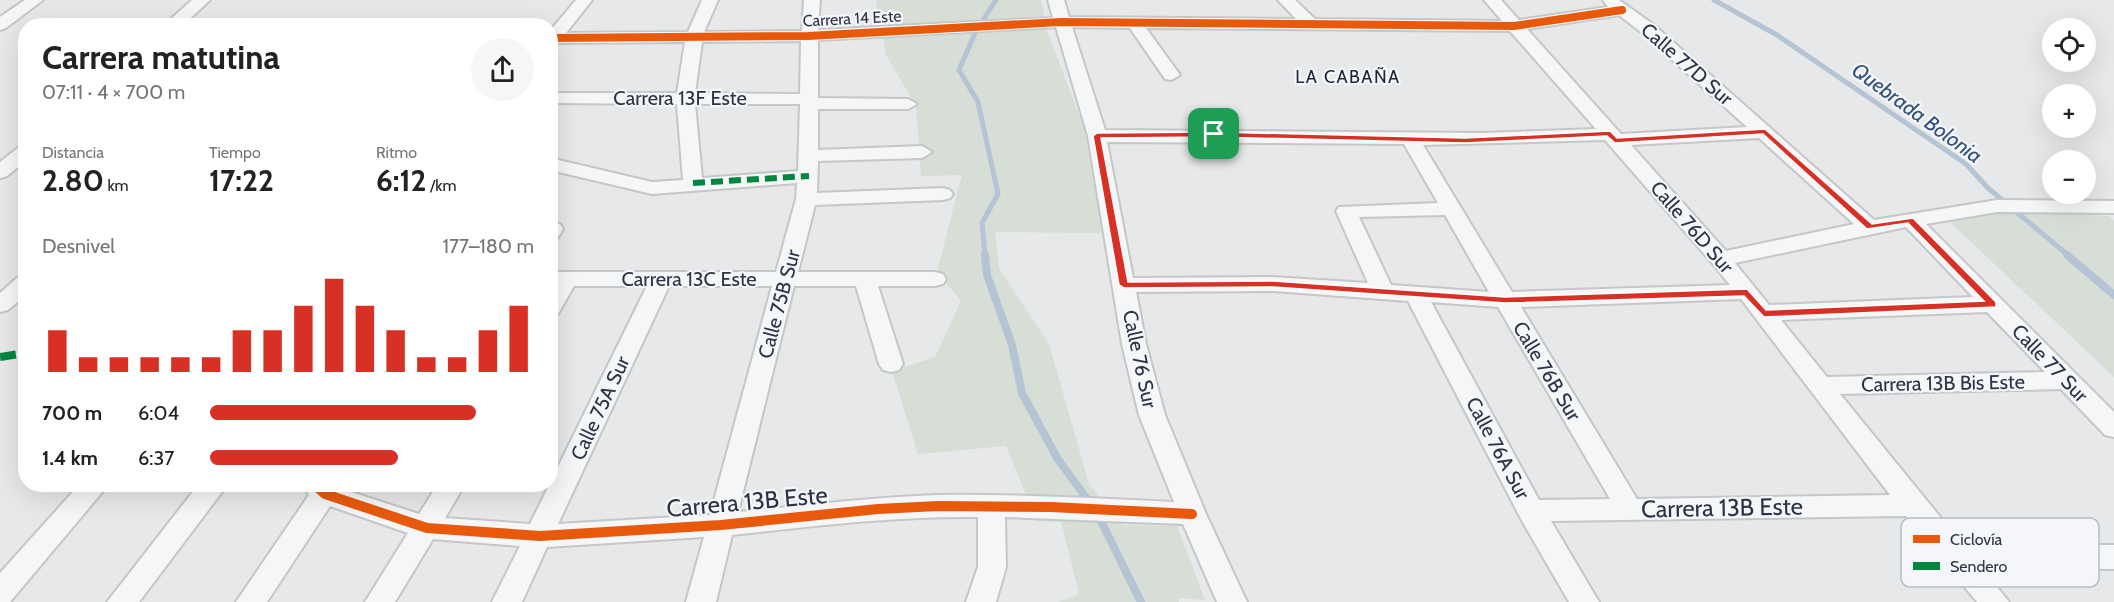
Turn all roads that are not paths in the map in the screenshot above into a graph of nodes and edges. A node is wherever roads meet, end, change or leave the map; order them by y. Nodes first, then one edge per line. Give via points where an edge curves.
1 (35, 0) edge
2 (202, 0) edge
3 (584, 0) edge
4 (710, 0) edge
5 (812, 0) edge
6 (1056, 0) edge
7 (1286, 0) edge
8 (1492, 0) edge
9 (1616, 5) edge
10 (181, 18) edge
11 (1061, 22) junction
12 (1134, 22) junction
13 (0, 25) edge
14 (1311, 25) junction
15 (1514, 27) junction
16 (558, 32) edge
17 (694, 36) junction
18 (808, 36) junction
19 (558, 39) edge
20 (1171, 75) dead end
21 (685, 97) junction
22 (558, 98) edge
23 (809, 101) junction
24 (908, 104) dead end
25 (1765, 132) junction
26 (1097, 136) junction
27 (1612, 137) junction
28 (1410, 140) junction
29 (922, 152) dead end
30 (18, 158) edge
31 (558, 166) edge
32 (809, 166) junction
33 (0, 172) edge
34 (693, 183) junction
35 (943, 195) dead end
36 (806, 199) junction
37 (2114, 207) edge
38 (1451, 208) junction
39 (1910, 220) junction
40 (1870, 227) junction
41 (1721, 259) junction
42 (559, 279) edge
43 (661, 279) junction
44 (785, 279) junction
45 (866, 279) junction
46 (935, 279) dead end
47 (15, 284) edge
48 (1124, 285) junction
49 (1383, 291) junction
50 (1747, 292) junction
51 (1415, 293) junction
52 (1505, 300) junction
53 (1993, 304) junction
54 (0, 305) edge
55 (1764, 314) junction
56 (891, 364) dead end
57 (2066, 380) junction
58 (1820, 386) junction
59 (2114, 428) edge
60 (89, 492) edge
61 (209, 492) edge
62 (320, 492) edge
63 (333, 492) edge
64 (447, 492) edge
65 (989, 505) junction
66 (1913, 505) junction
67 (1630, 510) junction
68 (1531, 511) junction
69 (1192, 514) junction
70 (1924, 518) edge
71 (721, 525) junction
72 (427, 528) junction
73 (540, 536) junction
74 (2099, 557) edge
75 (2114, 557) edge
76 (1982, 587) edge
77 (0, 593) edge
78 (122, 602) edge
79 (251, 602) edge
80 (380, 602) edge
81 (507, 602) edge
82 (701, 602) edge
83 (981, 602) edge
84 (1232, 602) edge
85 (1584, 602) edge
86 (1994, 602) edge

1 - 13 street
2 - 10 street
3 - 16 street
4 - 17 street
5 - 18 street, Calle 75B Sur
6 - 11 street, Calle 76 Sur
7 - 14 street
8 - 15 street, Calle 76D Sur
9 - 15 street, Carrera 14 Este
9 - 25 street, Calle 77D Sur
11 - 12 street, Carrera 14 Este
11 - 18 street, Carrera 14 Este
11 - 26 street, Calle 76 Sur
12 - 14 street, Carrera 14 Este
12 - 20 street
14 - 15 street, Carrera 14 Este
15 - 27 street, Calle 76D Sur
17 - 18 street, Carrera 14 Este
17 - 19 street, Carrera 14 Este
17 - 21 street
18 - 23 street, Calle 75B Sur
21 - 22 street, Carrera 13F Este
21 - 23 street, Carrera 13F Este
21 - 34 street
23 - 24 street, Carrera 13F Este
23 - 32 street, Calle 75B Sur
25 - 27 street
25 - 40 street, Calle 77D Sur
26 - 28 street via 1204,134
26 - 48 street, Calle 76 Sur
27 - 28 street
27 - 41 street, Calle 76D Sur
28 - 38 street, Calle 76B Sur
29 - 32 street
30 - 33 street
31 - 34 street via 652,189
32 - 34 street
32 - 36 street, Calle 75B Sur
35 - 36 street
36 - 44 street, Calle 75B Sur
37 - 39 street via 1997,206
38 - 49 street via 1346,211
38 - 52 street, Calle 76B Sur
39 - 40 street
39 - 53 street, Calle 77 Sur
40 - 41 street
41 - 50 street, Calle 76D Sur
42 - 43 street, Carrera 13C Este
43 - 44 street, Carrera 13C Este
43 - 73 street, Calle 75A Sur
44 - 45 street, Carrera 13C Este
44 - 71 street, Calle 75B Sur
45 - 46 street, Carrera 13C Este
45 - 56 street
47 - 54 street
48 - 49 street via 1273,284
48 - 69 street, Calle 76 Sur via 1152,415
49 - 51 street
50 - 52 street
50 - 55 street, Calle 76D Sur
51 - 52 street
51 - 68 street, Calle 76A Sur
52 - 67 street, Calle 76B Sur
53 - 55 street
53 - 57 street, Calle 77 Sur
55 - 58 street, Calle 76D Sur
57 - 58 street, Carrera 13B Bis Este
57 - 59 street, Calle 77 Sur
58 - 66 street, Calle 76D Sur
60 - 77 street
61 - 78 street
62 - 79 street
63 - 72 street, Carrera 13B Este
64 - 72 street
65 - 69 street, Carrera 13B Este
65 - 71 street, Carrera 13B Este via 878,509
65 - 83 street via 994,552 990,583
66 - 67 street, Carrera 13B Este
66 - 70 street, Calle 76D Sur
67 - 68 street, Carrera 13B Este
68 - 85 street, Calle 76A Sur
69 - 84 street, Calle 76 Sur
71 - 73 street, Carrera 13B Este
71 - 82 street, Calle 75B Sur
72 - 73 street, Carrera 13B Este
72 - 80 street
73 - 81 street, Calle 75A Sur
74 - 75 street
76 - 86 street, Calle 76D Sur

